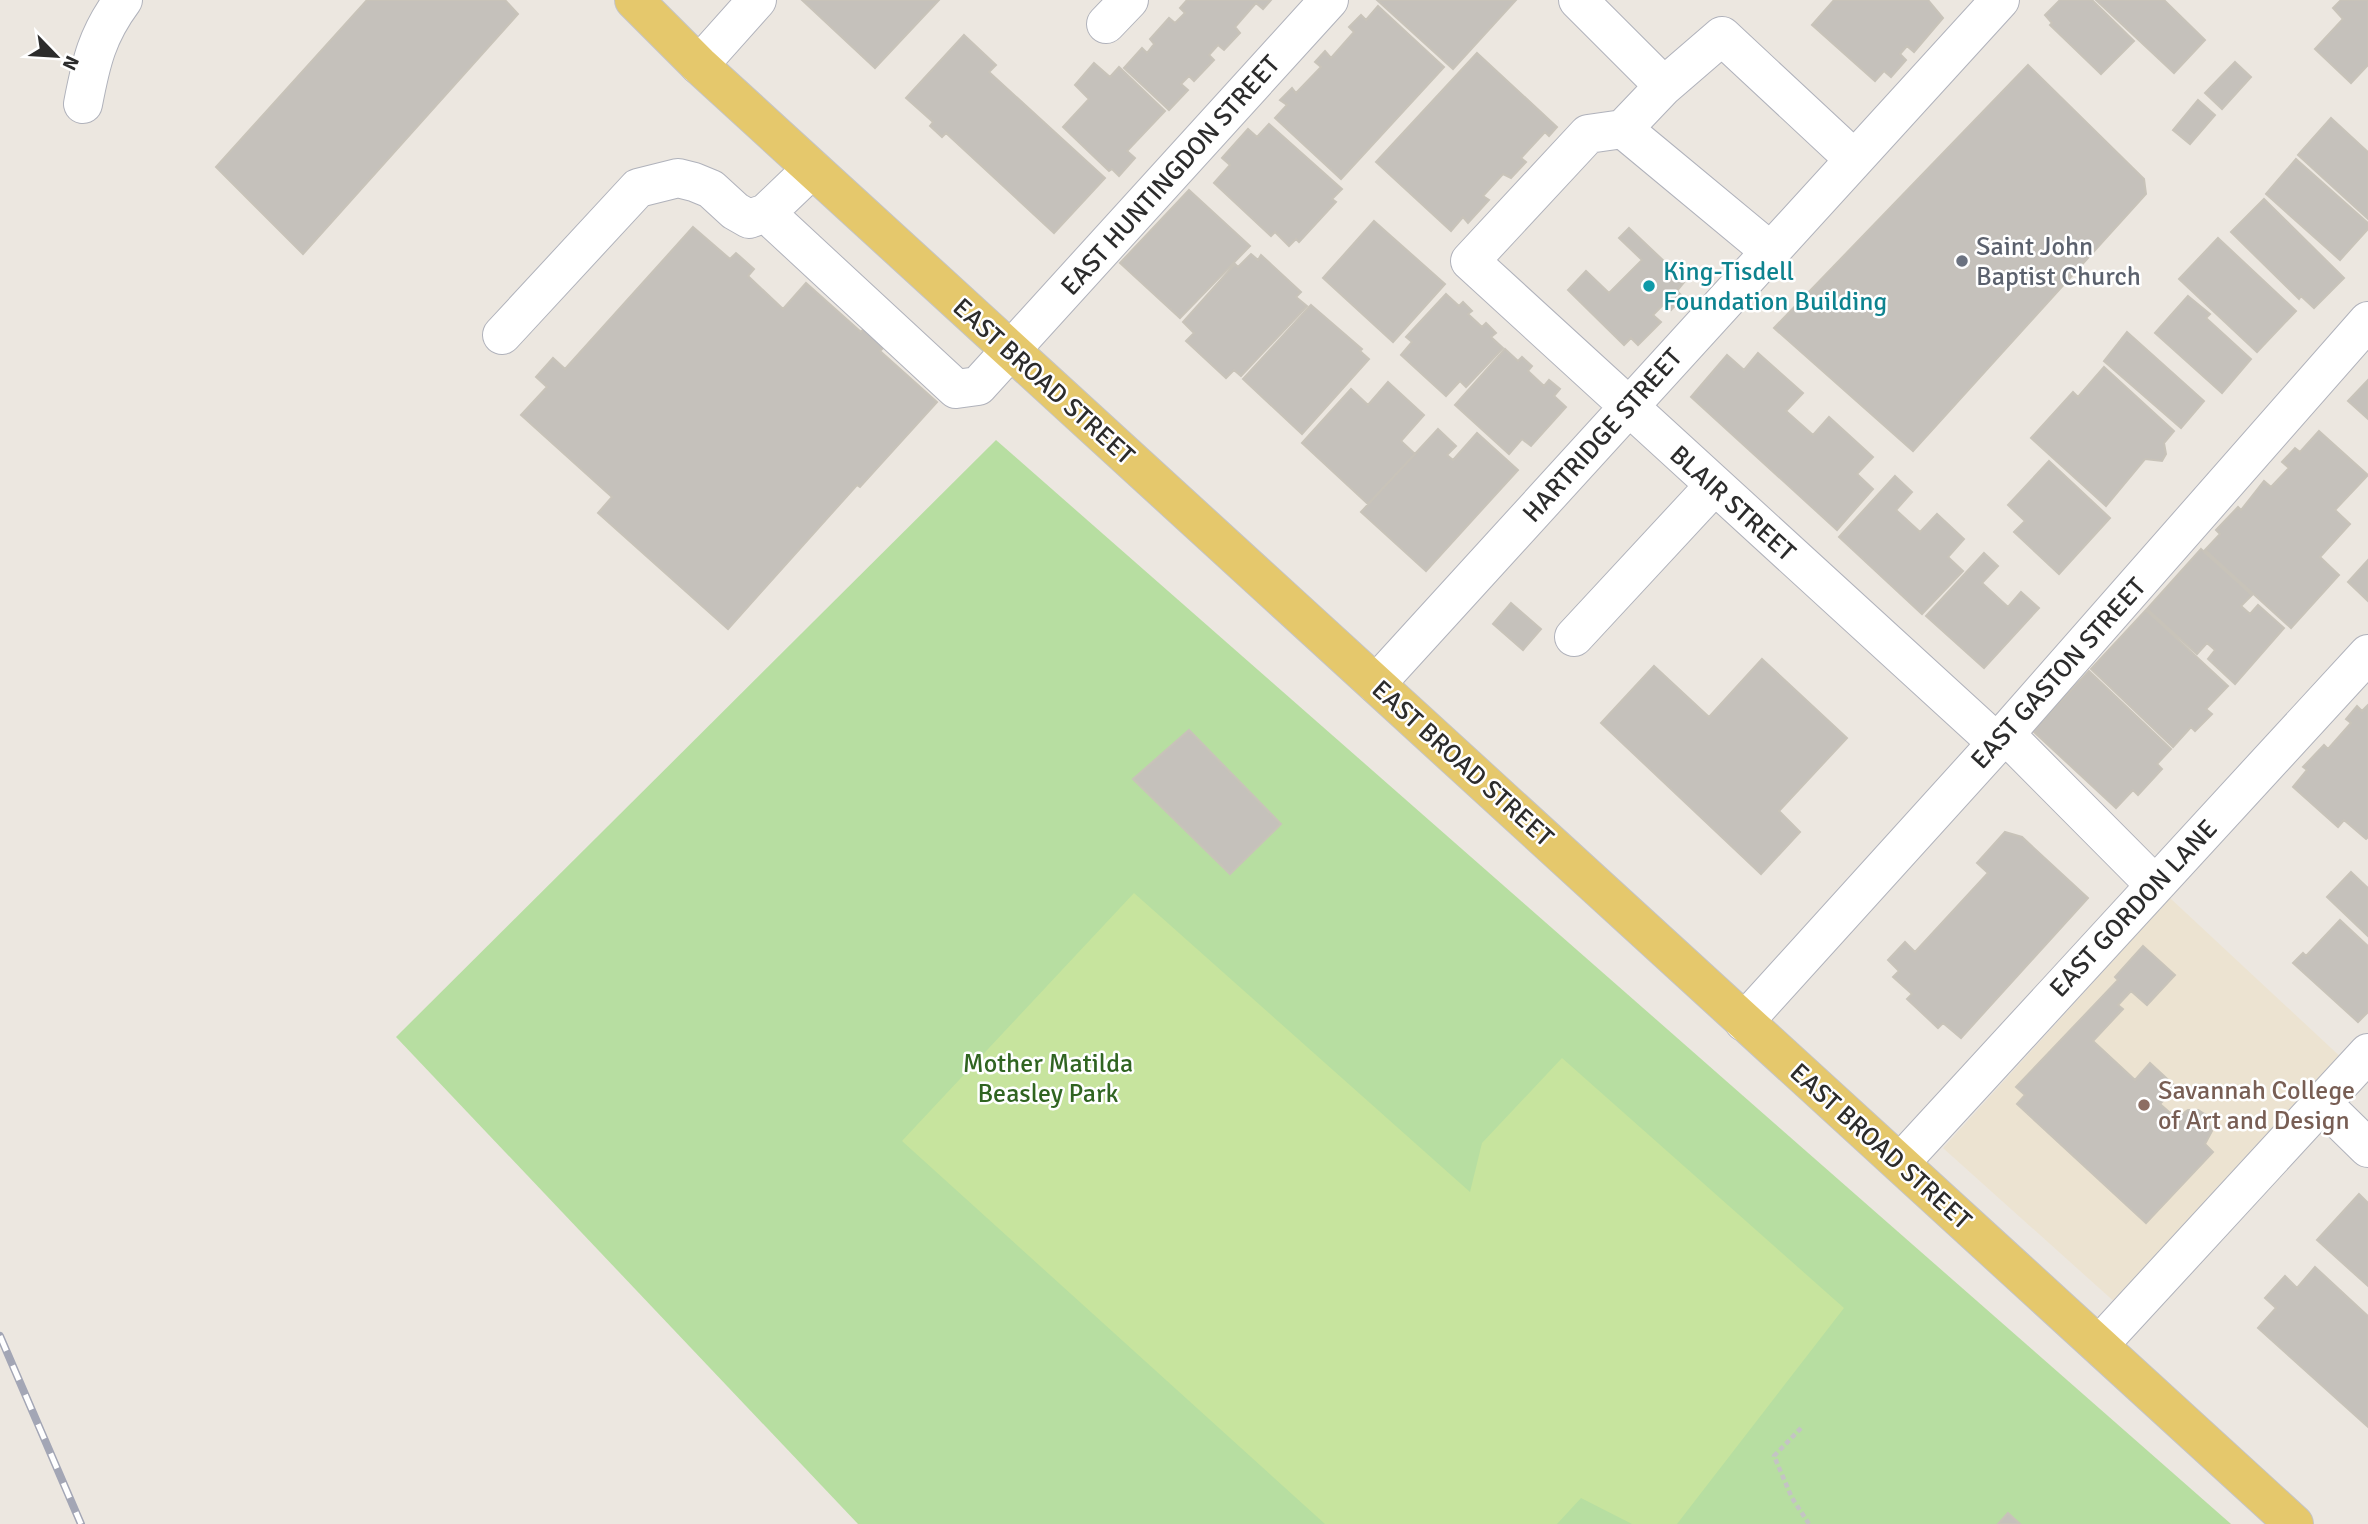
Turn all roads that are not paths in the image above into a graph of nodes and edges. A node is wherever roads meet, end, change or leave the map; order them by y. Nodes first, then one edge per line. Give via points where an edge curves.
1 (123, 0) edge
2 (634, 0) edge
3 (757, 0) edge
4 (1329, 0) edge
5 (1578, 0) edge
6 (2000, 0) edge
7 (699, 65) junction
8 (1664, 86) junction
9 (83, 104) dead end
10 (1623, 129) junction
11 (1854, 159) junction
12 (812, 169) junction
13 (766, 214) junction
14 (1770, 251) junction
15 (2368, 321) edge
16 (502, 335) dead end
17 (1011, 351) junction
18 (1628, 407) junction
19 (1714, 486) junction
20 (1574, 637) dead end
21 (2368, 654) edge
22 (1376, 684) junction
23 (2001, 739) junction
24 (2155, 885) junction
25 (1744, 1022) junction
26 (2368, 1053) edge
27 (2321, 1102) junction
28 (2368, 1148) edge
29 (1900, 1163) junction
30 (2099, 1345) junction
31 (2294, 1524) edge

1 - 9 street via 92,54
2 - 7 main road, EAST BROAD STREET
3 - 7 street
4 - 17 street, EAST HUNTINGDON STREET
5 - 8 street
6 - 11 street, HARTRIDGE STREET
7 - 12 main road, EAST BROAD STREET
8 - 10 street
8 - 11 street via 1722,36
10 - 14 street
10 - 18 street, BLAIR STREET via 1588,134 1471,261
11 - 14 street, HARTRIDGE STREET
12 - 13 street
12 - 17 main road, EAST BROAD STREET
13 - 16 street via 749,219 711,189 678,178 638,188
13 - 17 street, EAST HUNTINGDON STREET via 956,389 978,386
14 - 18 street, HARTRIDGE STREET
15 - 23 street, EAST GASTON STREET
17 - 22 main road, EAST BROAD STREET
18 - 19 street, BLAIR STREET
18 - 22 street, HARTRIDGE STREET
19 - 20 street
19 - 23 street, BLAIR STREET
21 - 24 street, EAST GORDON LANE
22 - 25 main road, EAST BROAD STREET
23 - 24 street, BLAIR STREET
23 - 25 street, EAST GASTON STREET
24 - 29 street, EAST GORDON LANE
25 - 29 main road, EAST BROAD STREET
26 - 27 street
27 - 28 street
27 - 30 street
29 - 30 main road, EAST BROAD STREET
30 - 31 main road, EAST BROAD STREET

